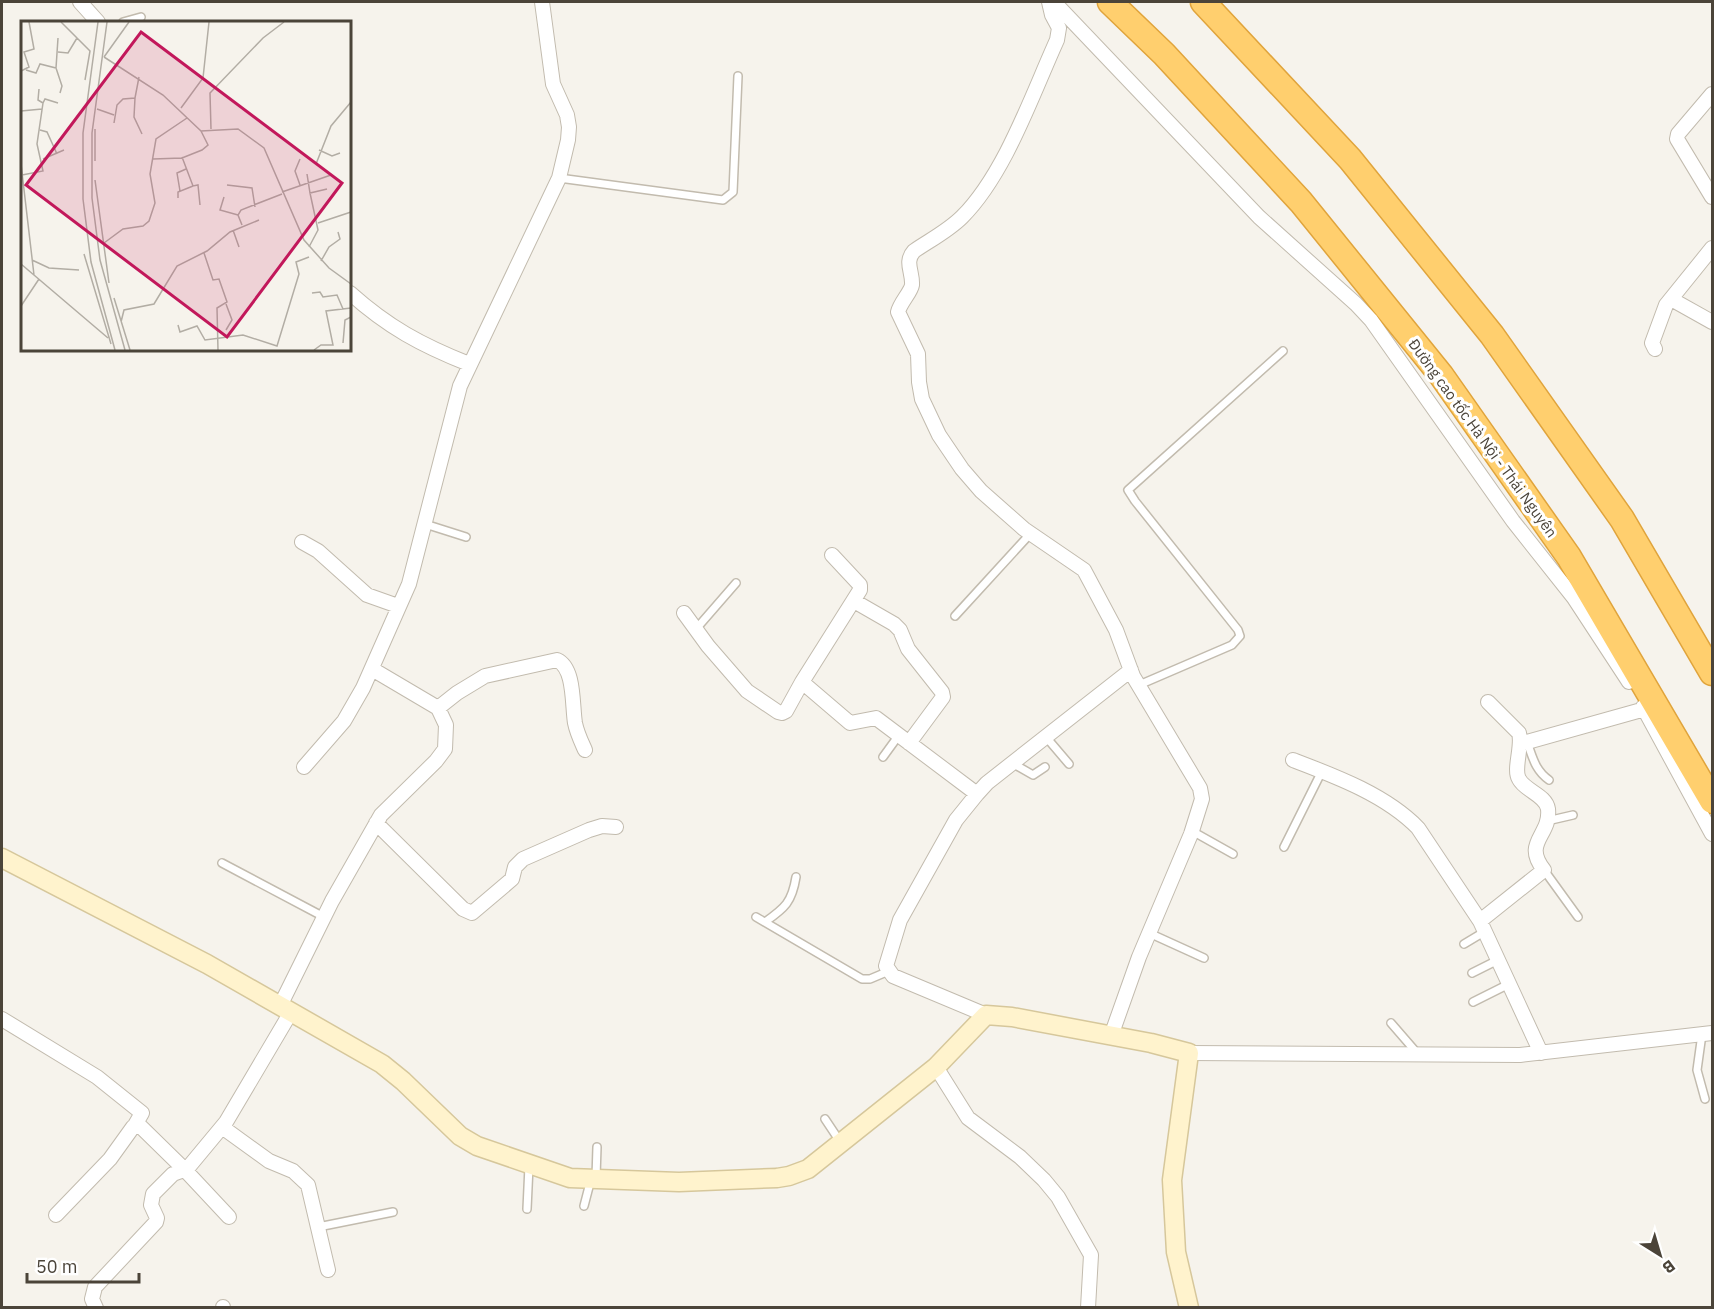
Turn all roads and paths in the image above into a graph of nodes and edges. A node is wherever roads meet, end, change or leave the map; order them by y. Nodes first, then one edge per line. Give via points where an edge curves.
1 (80, 2) edge
2 (542, 2) edge
3 (1049, 2) edge
4 (1054, 2) edge
5 (1110, 2) edge
6 (1203, 2) edge
7 (141, 17) dead end
8 (97, 21) edge
9 (127, 21) edge
10 (738, 76) dead end
11 (1713, 94) edge
12 (559, 178) junction
13 (1713, 197) edge
14 (1713, 248) edge
15 (351, 294) edge
16 (1671, 299) junction
17 (1713, 322) edge
18 (1654, 350) dead end
19 (1283, 351) dead end
20 (469, 364) junction
21 (425, 524) junction
22 (1030, 533) junction
23 (466, 537) dead end
24 (302, 542) dead end
25 (832, 555) dead end
26 (736, 583) dead end
27 (854, 601) junction
28 (398, 606) junction
29 (684, 613) dead end
30 (955, 616) dead end
31 (696, 629) junction
32 (372, 669) junction
33 (1131, 669) junction
34 (1713, 673) edge
35 (802, 682) junction
36 (1139, 685) junction
37 (1488, 702) dead end
38 (438, 708) junction
39 (1645, 709) junction
40 (1046, 737) junction
41 (904, 739) junction
42 (1524, 743) junction
43 (585, 750) dead end
44 (883, 757) dead end
45 (1293, 760) dead end
46 (1012, 763) junction
47 (1069, 764) dead end
48 (304, 767) dead end
49 (1045, 767) dead end
50 (1322, 771) junction
51 (1549, 780) dead end
52 (977, 794) junction
53 (1713, 801) edge
54 (1573, 815) dead end
55 (1546, 821) junction
56 (376, 823) junction
57 (616, 827) dead end
58 (1192, 831) junction
59 (1713, 834) edge
60 (1284, 847) dead end
61 (1233, 854) dead end
62 (2, 858) edge
63 (222, 863) dead end
64 (1544, 870) junction
65 (796, 877) dead end
66 (324, 916) junction
67 (756, 916) dead end
68 (1578, 917) dead end
69 (765, 922) junction
70 (1482, 927) junction
71 (1149, 933) junction
72 (1464, 944) dead end
73 (1204, 958) dead end
74 (1498, 960) junction
75 (889, 971) junction
76 (1472, 973) dead end
77 (1509, 984) junction
78 (1473, 1002) dead end
79 (286, 1009) junction
80 (986, 1015) junction
81 (2, 1019) edge
82 (1391, 1023) dead end
83 (1707, 1034) edge
84 (1111, 1036) junction
85 (1189, 1053) junction
86 (1541, 1053) junction
87 (1419, 1055) junction
88 (936, 1067) junction
89 (1705, 1099) dead end
90 (825, 1119) dead end
91 (135, 1125) junction
92 (222, 1127) junction
93 (841, 1143) junction
94 (597, 1147) dead end
95 (530, 1164) junction
96 (185, 1170) junction
97 (594, 1179) junction
98 (584, 1206) dead end
99 (527, 1209) dead end
100 (393, 1212) dead end
101 (56, 1215) dead end
102 (229, 1217) dead end
103 (318, 1227) junction
104 (328, 1270) dead end
105 (96, 1308) edge
106 (1088, 1308) edge
107 (1189, 1308) edge

1 - 8 street
2 - 12 street via 551,74 569,128
3 - 22 street via 1059,28 1057,40 1002,160 963,216 910,256 912,284 898,312 918,354 922,399 939,435 981,491
4 - 39 street via 1259,217 1371,320 1513,522 1574,598
5 - 53 highway, Đường cao tốc Hà Nội - Thái Nguyên via 1164,54 1301,202 1441,375 1569,557
6 - 34 highway via 1350,159 1492,335 1622,519
7 - 9 lane
10 - 12 lane via 733,192 729,197 723,200
11 - 13 street via 1677,138
12 - 20 street
14 - 16 street
15 - 20 street via 389,325 427,347
16 - 17 street
16 - 18 street via 1658,324 1652,343
19 - 36 lane via 1128,490 1240,636 1232,645
20 - 21 street via 453,406
21 - 23 lane
21 - 28 street
22 - 30 lane
22 - 33 street via 1084,570 1116,630
24 - 28 street via 318,551 368,595
25 - 27 street via 860,585
26 - 31 lane
27 - 35 street
27 - 41 street via 900,630 908,649 942,692 943,697
28 - 32 street
29 - 31 street
31 - 35 street via 747,690 782,713
32 - 38 street
32 - 48 street via 344,721
33 - 36 street
33 - 40 street
35 - 41 street via 850,723 876,718
36 - 58 street via 1200,788 1202,799
37 - 42 street
38 - 43 street via 485,676 556,660 566,667 577,733
38 - 56 street via 446,725 445,749
39 - 42 street
39 - 59 street
40 - 46 street
40 - 47 lane
41 - 44 lane
41 - 52 street
42 - 51 lane via 1539,772
42 - 55 street via 1519,780 1547,806
45 - 50 street
46 - 49 lane via 1032,775
46 - 52 street
50 - 60 lane
50 - 70 street via 1405,815 1418,828
52 - 75 street via 956,820 900,920 886,966
54 - 55 lane
55 - 64 street via 1534,851
56 - 57 street via 463,909 472,913 512,879 515,867 523,859 589,830
56 - 66 street
58 - 61 lane
58 - 71 street
62 - 79 street
63 - 66 lane
64 - 68 lane
64 - 70 street
65 - 69 lane via 793,896
66 - 79 street
67 - 69 lane
69 - 75 lane via 862,979
70 - 72 lane
70 - 74 street
71 - 73 lane
71 - 84 street
74 - 76 lane
74 - 77 street
75 - 80 street
77 - 78 lane
77 - 86 street
79 - 92 street
79 - 95 street via 382,1064 460,1136
80 - 84 street
80 - 88 street
81 - 91 street via 109,1086 142,1113
82 - 87 lane
83 - 86 street
83 - 89 lane via 1697,1070
84 - 85 street
85 - 87 street
85 - 107 street via 1172,1180 1176,1252
86 - 87 street
88 - 93 street
88 - 106 street via 968,1118 1020,1157 1058,1197 1091,1255
90 - 93 lane
91 - 96 street
91 - 101 street via 110,1159
92 - 96 street
92 - 103 street via 309,1185
93 - 97 street via 808,1169 789,1176 679,1182
94 - 97 lane
95 - 97 street via 570,1178
95 - 99 lane
96 - 102 street
96 - 105 street via 173,1174 153,1194 151,1205 156,1222 95,1287 92,1299
97 - 98 lane
100 - 103 lane
103 - 104 street

